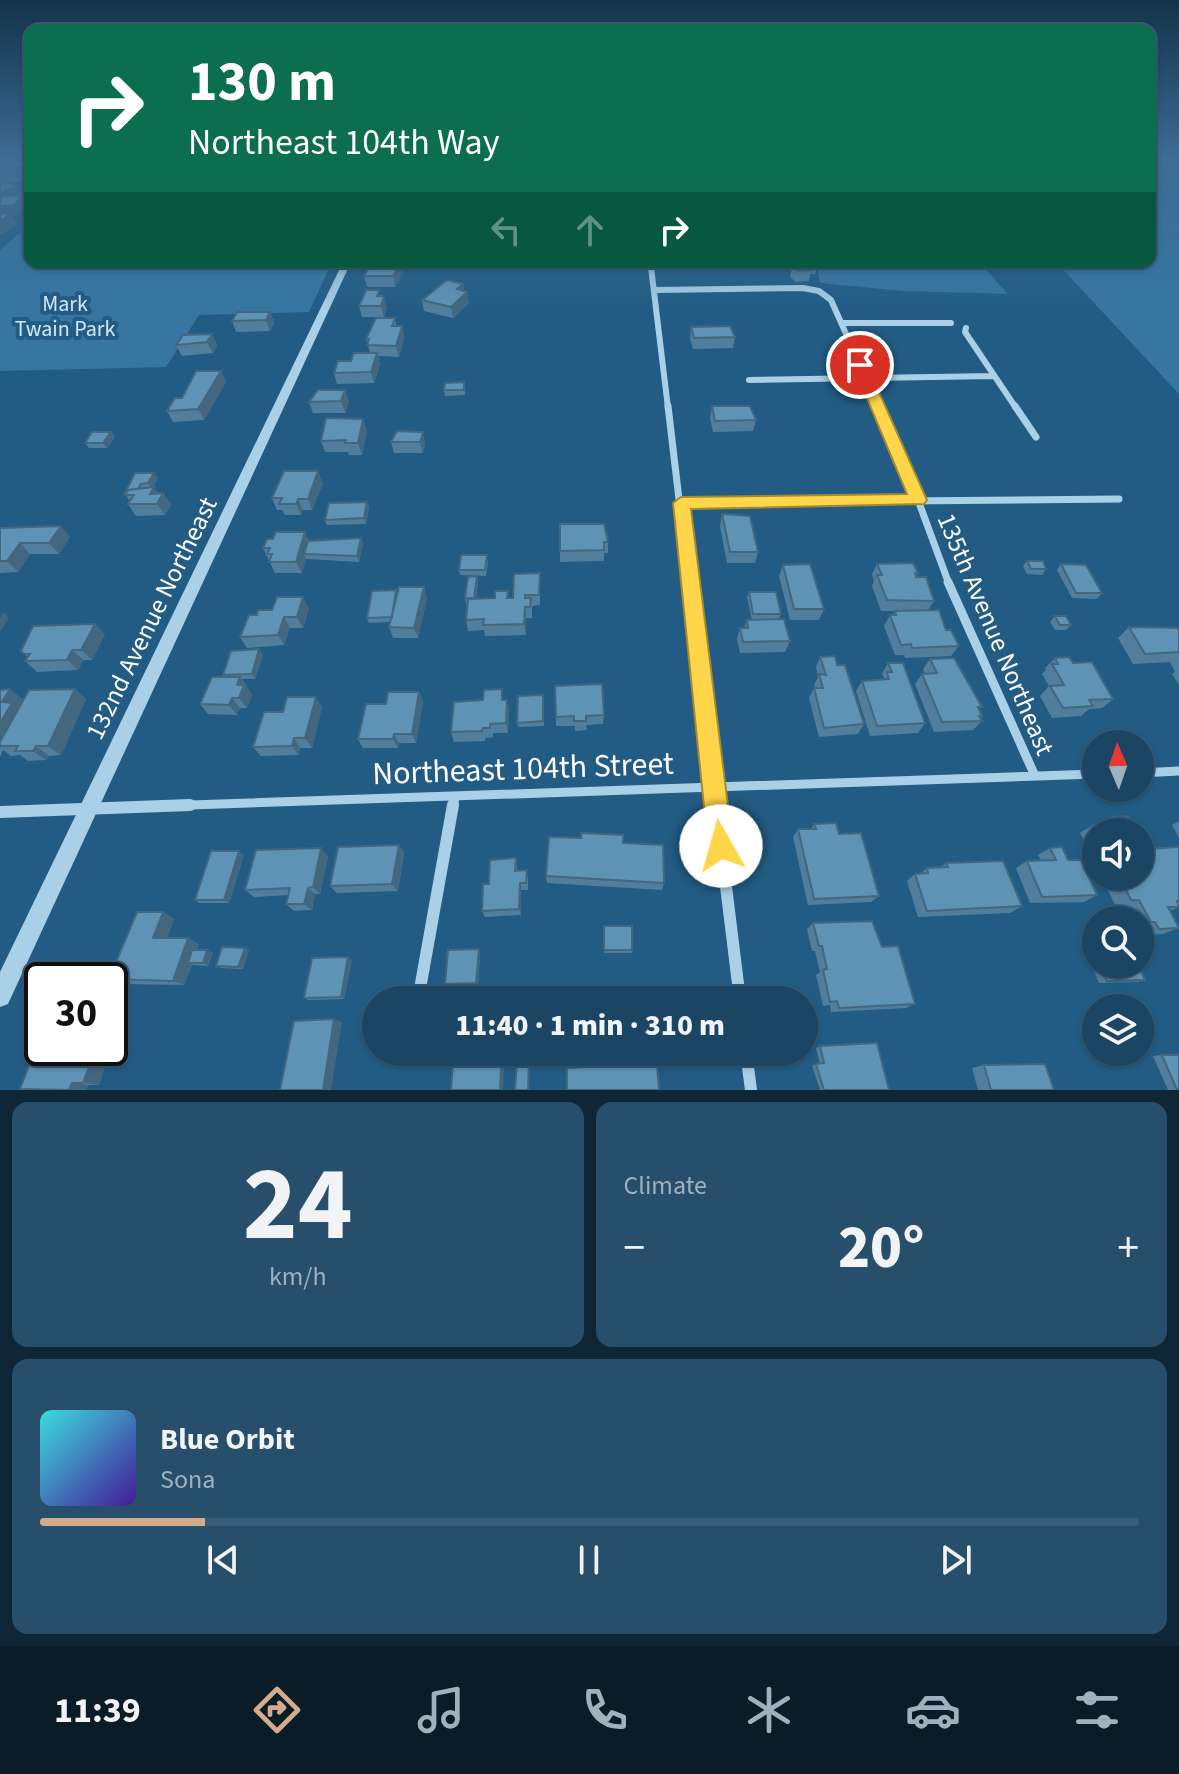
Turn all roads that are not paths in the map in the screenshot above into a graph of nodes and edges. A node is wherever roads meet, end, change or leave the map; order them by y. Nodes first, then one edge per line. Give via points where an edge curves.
1 (344, 268) edge
2 (651, 268) edge
3 (654, 290) junction
4 (842, 323) junction
5 (951, 323) dead end
6 (966, 328) dead end
7 (994, 376) junction
8 (866, 378) junction
9 (749, 380) dead end
10 (1036, 437) dead end
11 (1119, 499) dead end
12 (918, 500) junction
13 (681, 503) junction
14 (1179, 771) edge
15 (1154, 772) edge
16 (1082, 774) edge
17 (1035, 776) junction
18 (713, 786) junction
19 (455, 797) junction
20 (87, 809) junction
21 (0, 812) edge
22 (421, 986) edge
23 (738, 986) edge
24 (0, 996) edge
25 (748, 1066) edge
26 (751, 1090) edge

1 - 20 street, 132nd Avenue Northeast
2 - 3 street
3 - 4 street, 135th Avenue Northeast via 803,288 831,300
3 - 13 street
4 - 5 street
4 - 8 street, 135th Avenue Northeast
6 - 7 street
7 - 8 street
7 - 10 street
8 - 9 street
8 - 12 street, 135th Avenue Northeast
11 - 12 street
12 - 13 street
12 - 17 street, 135th Avenue Northeast via 944,574
13 - 18 street
14 - 15 street
16 - 17 street, Northeast 104th Street
17 - 18 street, Northeast 104th Street
18 - 19 street, Northeast 104th Street
18 - 23 street
19 - 20 street, Northeast 104th Street
19 - 22 street
20 - 21 street, Northeast 104th Street
20 - 24 street, 132nd Avenue Northeast
25 - 26 street

